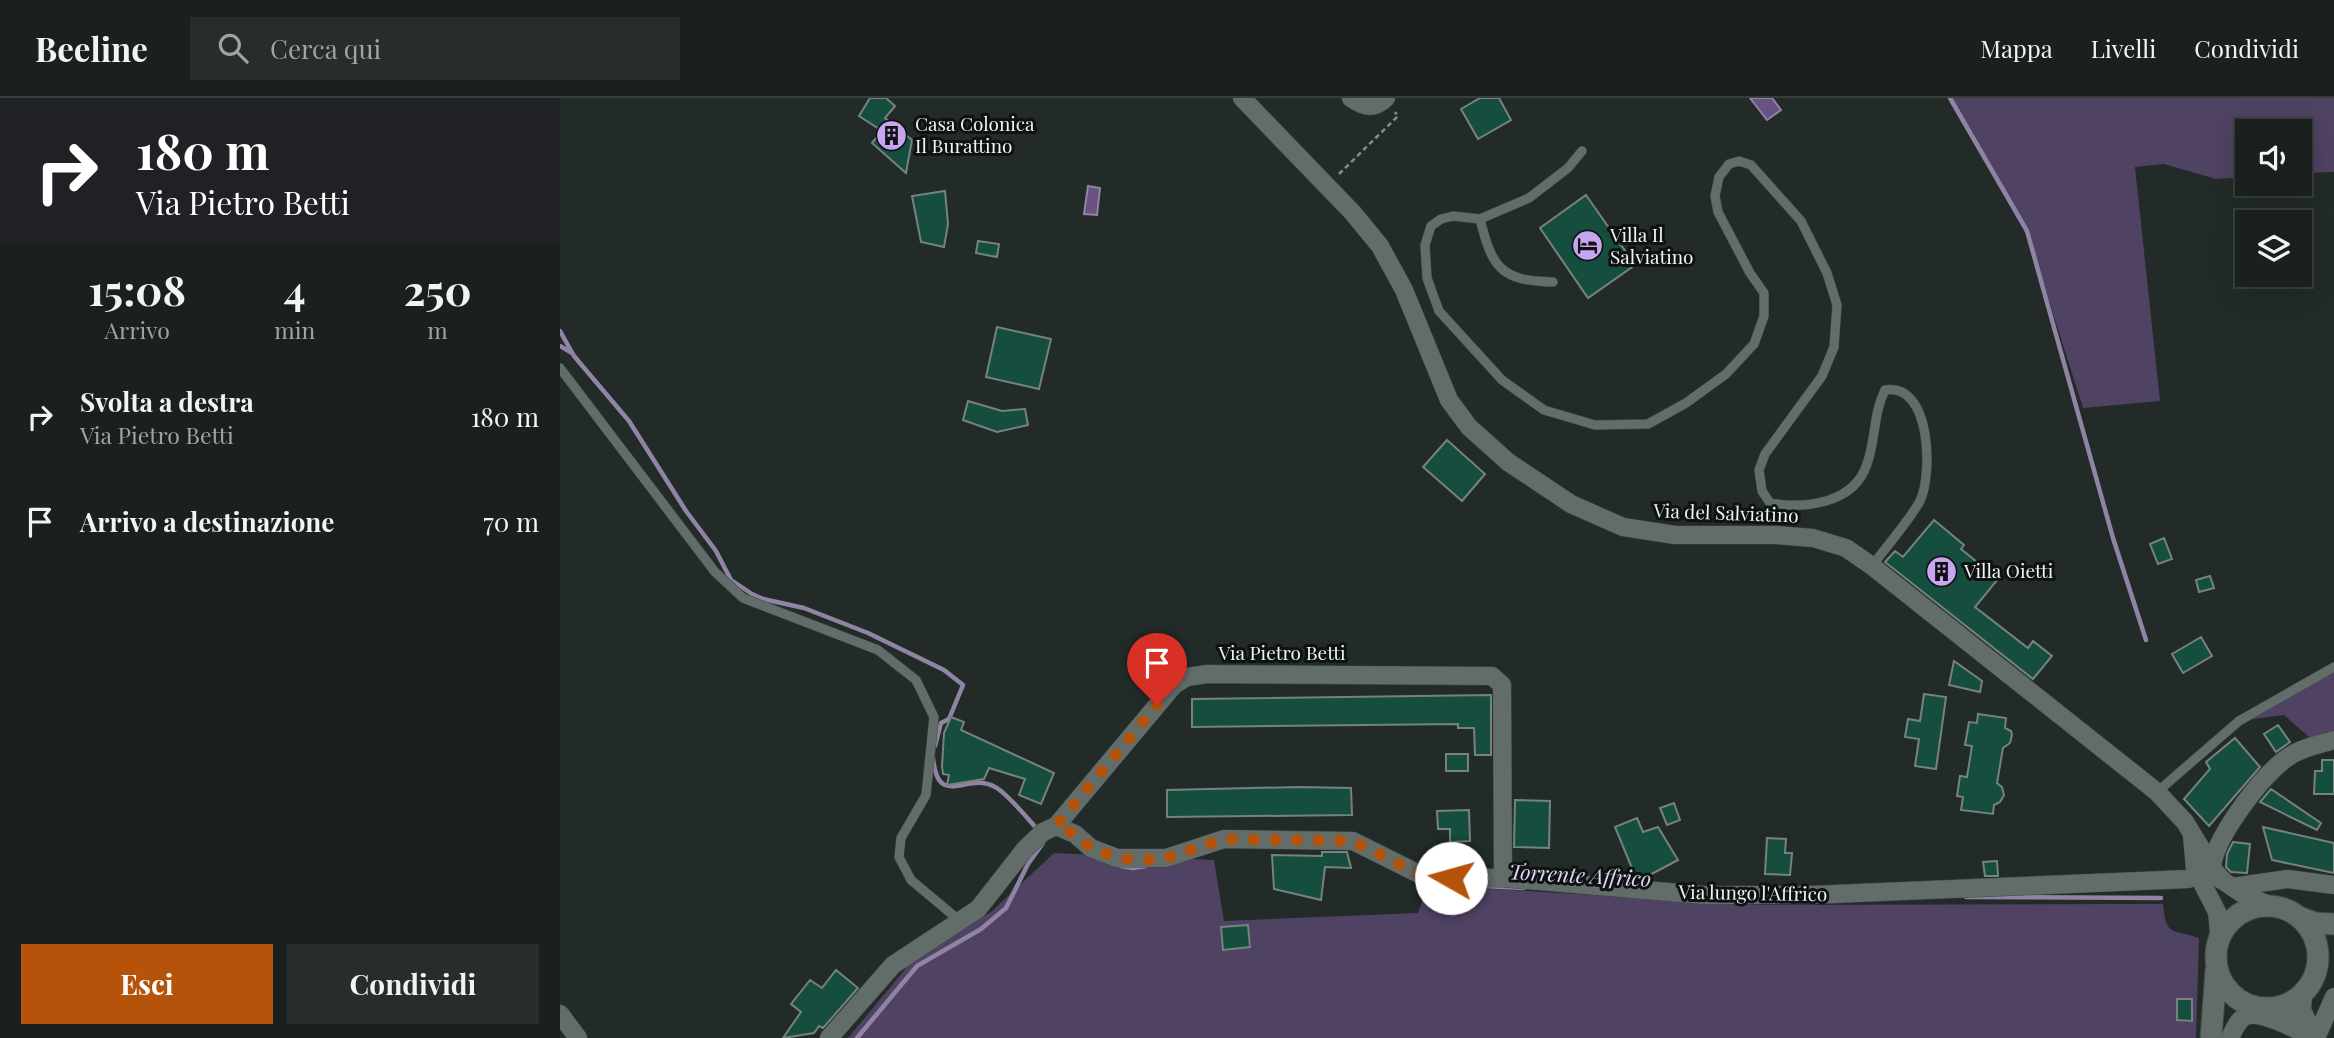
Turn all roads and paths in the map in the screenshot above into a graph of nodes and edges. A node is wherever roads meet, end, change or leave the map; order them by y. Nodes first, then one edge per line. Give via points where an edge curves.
1 (1242, 98) edge
2 (1351, 98) edge
3 (1386, 98) edge
4 (1398, 116) dead end
5 (1582, 150) dead end
6 (1326, 186) junction
7 (1480, 219) junction
8 (1553, 282) dead end
9 (560, 368) edge
10 (1872, 566) junction
11 (2334, 667) edge
12 (2334, 740) edge
13 (2157, 792) junction
14 (1056, 826) junction
15 (2204, 870) junction
16 (1503, 878) junction
17 (2227, 884) junction
18 (2334, 885) edge
19 (2269, 905) junction
20 (2299, 917) junction
21 (960, 921) junction
22 (2334, 924) edge
23 (2216, 955) junction
24 (2334, 962) edge
25 (2309, 985) junction
26 (2334, 997) edge
27 (2279, 1007) junction
28 (2249, 1009) junction
29 (560, 1014) edge
30 (2313, 1035) edge
31 (2217, 1036) edge
32 (578, 1038) edge
33 (829, 1038) edge

1 - 6 street, Via del Salviatino
2 - 3 street via 1371,107
4 - 6 path
5 - 7 lane via 1568,168 1530,198
6 - 10 street, Via del Salviatino via 1380,246 1454,408 1482,440 1530,478 1571,504 1623,527 1675,535 1814,538 1846,548
7 - 8 lane via 1488,251 1508,274
7 - 10 lane via 1453,216 1431,226 1425,245 1427,278 1439,311 1502,380 1544,410 1595,425 1648,424 1726,374 1754,344 1764,316 1764,293 1723,222 1715,196 1719,177 1729,164 1751,164 1801,221 1837,305 1834,347 1822,376 1765,454 1759,470 1762,491 1770,503 1791,507 1843,495 1859,481 1867,465 1877,405 1885,390 1893,388 1909,396 1925,429 1927,473 1920,500
9 - 21 lane via 715,572 743,598 878,650 916,680 934,717 926,795 901,838 899,857 911,880
10 - 13 street, Via del Salviatino
11 - 13 lane via 2239,721
12 - 15 street via 2280,762 2228,826
13 - 15 street, Via del Salviatino via 2190,829
14 - 16 street, Via lungo l'Affrico via 1118,858 1166,858 1224,839 1353,841 1425,877
14 - 16 street, Via Pietro Betti via 1174,685 1187,677 1492,676 1502,685
14 - 21 street via 1025,849 978,909
15 - 16 street, Via lungo l'Affrico via 2188,879 1811,895 1704,895
15 - 17 street, Via del Salviatino
15 - 23 street via 2219,932
17 - 18 street via 2288,879
17 - 19 street
19 - 20 main road
19 - 23 main road via 2242,912 2230,921
20 - 22 main road
20 - 25 main road via 2315,937 2318,964
21 - 33 street via 893,965
23 - 28 main road via 2226,988
23 - 31 main road
24 - 25 main road
25 - 27 main road via 2296,1000
25 - 30 street via 2302,1006
26 - 30 street
27 - 28 main road
27 - 30 street via 2299,1016
28 - 30 street
28 - 31 main road via 2236,1004 2224,1010
29 - 32 street

